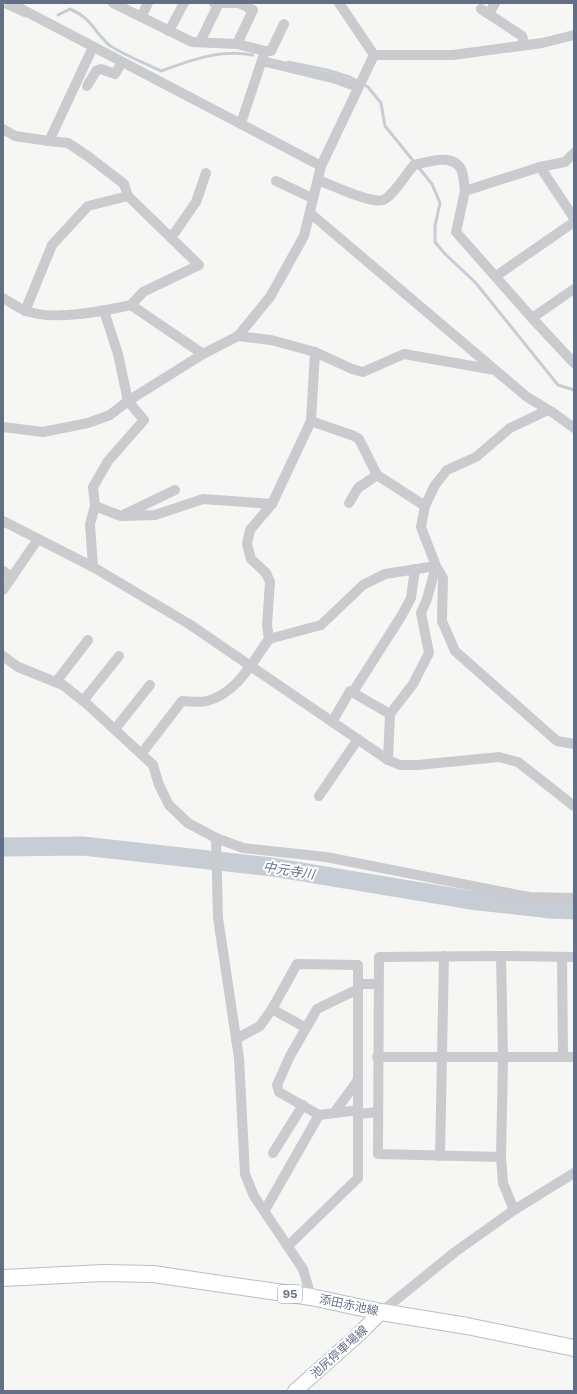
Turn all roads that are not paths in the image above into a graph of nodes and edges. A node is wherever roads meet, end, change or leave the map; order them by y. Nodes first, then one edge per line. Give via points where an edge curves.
1 (10, 3) edge
2 (113, 3) edge
3 (148, 3) edge
4 (184, 3) edge
5 (214, 3) edge
6 (219, 3) edge
7 (340, 3) edge
8 (495, 3) edge
9 (27, 7) edge
10 (141, 17) junction
11 (284, 24) dead end
12 (169, 31) junction
13 (574, 35) edge
14 (200, 42) junction
15 (238, 44) junction
16 (525, 45) junction
17 (93, 47) junction
18 (265, 51) junction
19 (374, 55) junction
20 (262, 61) junction
21 (122, 62) junction
22 (87, 86) dead end
23 (358, 88) junction
24 (241, 123) junction
25 (3, 129) edge
26 (49, 141) junction
27 (574, 153) edge
28 (321, 166) junction
29 (540, 167) junction
30 (206, 173) dead end
31 (318, 180) junction
32 (276, 181) dead end
33 (465, 191) junction
34 (128, 196) junction
35 (312, 198) junction
36 (310, 212) junction
37 (574, 218) edge
38 (574, 222) edge
39 (171, 238) junction
40 (496, 276) junction
41 (574, 289) edge
42 (3, 298) edge
43 (131, 305) junction
44 (25, 310) junction
45 (104, 311) junction
46 (532, 318) junction
47 (238, 336) junction
48 (315, 352) junction
49 (203, 354) junction
50 (574, 363) edge
51 (496, 371) junction
52 (128, 401) junction
53 (548, 410) junction
54 (311, 421) junction
55 (3, 427) edge
56 (574, 428) edge
57 (377, 475) junction
58 (175, 490) dead end
59 (349, 503) dead end
60 (272, 504) junction
61 (95, 506) junction
62 (425, 506) junction
63 (121, 516) junction
64 (3, 521) edge
65 (38, 539) junction
66 (436, 566) junction
67 (93, 567) junction
68 (415, 569) junction
69 (8, 574) edge
70 (3, 590) edge
71 (88, 640) dead end
72 (269, 640) junction
73 (3, 656) edge
74 (120, 656) dead end
75 (250, 666) junction
76 (56, 682) junction
77 (150, 684) dead end
78 (353, 692) junction
79 (83, 701) junction
80 (390, 714) junction
81 (332, 722) junction
82 (115, 729) junction
83 (358, 739) junction
84 (574, 744) edge
85 (142, 753) junction
86 (388, 760) junction
87 (319, 796) dead end
88 (574, 806) edge
89 (216, 838) junction
90 (574, 898) edge
91 (444, 956) junction
92 (501, 956) junction
93 (562, 957) junction
94 (574, 957) edge
95 (378, 984) junction
96 (358, 987) junction
97 (272, 1009) junction
98 (306, 1028) junction
99 (236, 1039) junction
100 (378, 1057) junction
101 (442, 1057) junction
102 (503, 1057) junction
103 (563, 1057) junction
104 (574, 1057) edge
105 (358, 1080) junction
106 (303, 1105) junction
107 (358, 1112) junction
108 (378, 1112) junction
109 (334, 1113) junction
110 (319, 1115) junction
111 (274, 1153) dead end
112 (440, 1156) junction
113 (501, 1157) junction
114 (574, 1173) edge
115 (265, 1210) junction
116 (514, 1210) junction
117 (289, 1245) junction
118 (3, 1278) edge
119 (311, 1297) junction
120 (381, 1312) junction
121 (574, 1348) edge
122 (296, 1391) edge

1 - 9 street
2 - 10 street
3 - 10 street
4 - 12 street
5 - 6 street
6 - 14 street
6 - 15 street via 239,3 253,10
7 - 19 street
8 - 16 street via 485,12 522,36
9 - 17 street
10 - 12 street
11 - 18 street via 270,51
12 - 14 street via 192,42
13 - 16 street
14 - 15 street
15 - 18 street
16 - 19 street via 453,55
17 - 21 street
17 - 26 street
18 - 20 street
19 - 23 street
20 - 23 street via 336,79
20 - 24 street
21 - 22 street via 115,74 96,71
21 - 24 street
23 - 28 street
24 - 28 street
25 - 26 street via 15,136
26 - 34 street via 68,143 89,156 124,184
27 - 29 street via 565,162
28 - 31 street
29 - 33 street
29 - 37 street
30 - 39 street via 196,202
31 - 33 street via 372,200 382,200 389,196 414,165 448,160 456,163 461,170
31 - 35 street
32 - 35 street
33 - 40 street via 456,232
34 - 39 street
34 - 44 street via 88,206 52,245
35 - 36 street
36 - 47 street via 304,236 270,297
36 - 51 street
38 - 40 street
39 - 43 street via 199,265 143,292
40 - 46 street
41 - 46 street
42 - 44 street
43 - 45 street
43 - 49 street
44 - 45 street via 48,316
45 - 52 street via 118,354
46 - 50 street
47 - 48 street via 271,340
47 - 49 street
48 - 51 street via 363,372 404,354
48 - 54 street
49 - 52 street
51 - 53 street via 527,398
52 - 55 street via 110,415 88,423 43,432
52 - 61 street via 144,420 108,461 97,478 93,487
53 - 56 street
53 - 62 street via 510,428 476,457 447,470 435,485
54 - 57 street via 359,439
54 - 60 street
57 - 59 street via 358,488
57 - 62 street
58 - 63 street
60 - 63 street via 203,499 155,515
60 - 72 street via 250,530 247,544 251,559 266,573 270,582 267,625
61 - 63 street
61 - 67 street via 90,524
62 - 66 street via 420,527
64 - 65 street
65 - 67 street
65 - 69 street
66 - 68 street
66 - 80 street via 421,613 429,653 413,684
66 - 84 street via 444,578 442,621 455,651 557,741
67 - 75 street via 190,624
68 - 72 street via 385,574 363,585 321,625
68 - 78 street via 408,604
69 - 70 street
71 - 76 street
72 - 75 street
73 - 76 street via 18,667
74 - 79 street
75 - 81 street
75 - 85 street via 235,686 218,697 205,701 182,701
76 - 79 street
77 - 82 street
78 - 80 street
78 - 81 street via 350,690
79 - 82 street
80 - 86 street
81 - 83 street
82 - 85 street
83 - 86 street
83 - 87 street
85 - 89 street via 153,765 169,806 188,823
86 - 88 street via 400,766 499,757 518,762
89 - 90 street via 243,848 326,857 529,897
89 - 99 street via 218,918
91 - 92 street
91 - 95 street via 379,957
91 - 101 street
92 - 93 street
92 - 102 street
93 - 94 street
93 - 103 street
95 - 96 street
95 - 100 street
96 - 97 street via 358,965 297,964
96 - 98 street via 317,1009
96 - 105 street
97 - 98 street
97 - 99 street via 260,1026
98 - 106 street via 277,1085 280,1092
99 - 115 street via 245,1174 254,1196
100 - 101 street
100 - 108 street
101 - 102 street
101 - 112 street
102 - 103 street
102 - 113 street
103 - 104 street
105 - 107 street
105 - 109 street
106 - 110 street
106 - 111 street
107 - 108 street
107 - 109 street
107 - 117 street via 358,1178
108 - 112 street via 378,1154
109 - 110 street
110 - 115 street
112 - 113 street
113 - 116 street via 503,1183
114 - 116 street
115 - 117 street
116 - 120 street via 455,1252
117 - 119 street via 303,1269
118 - 119 main road, 添田赤池線 / 95 via 103,1273 153,1274
119 - 120 main road, 添田赤池線 / 95
120 - 121 main road, 添田赤池線 / 95 via 467,1326
120 - 122 main road, 池尻停車場線

